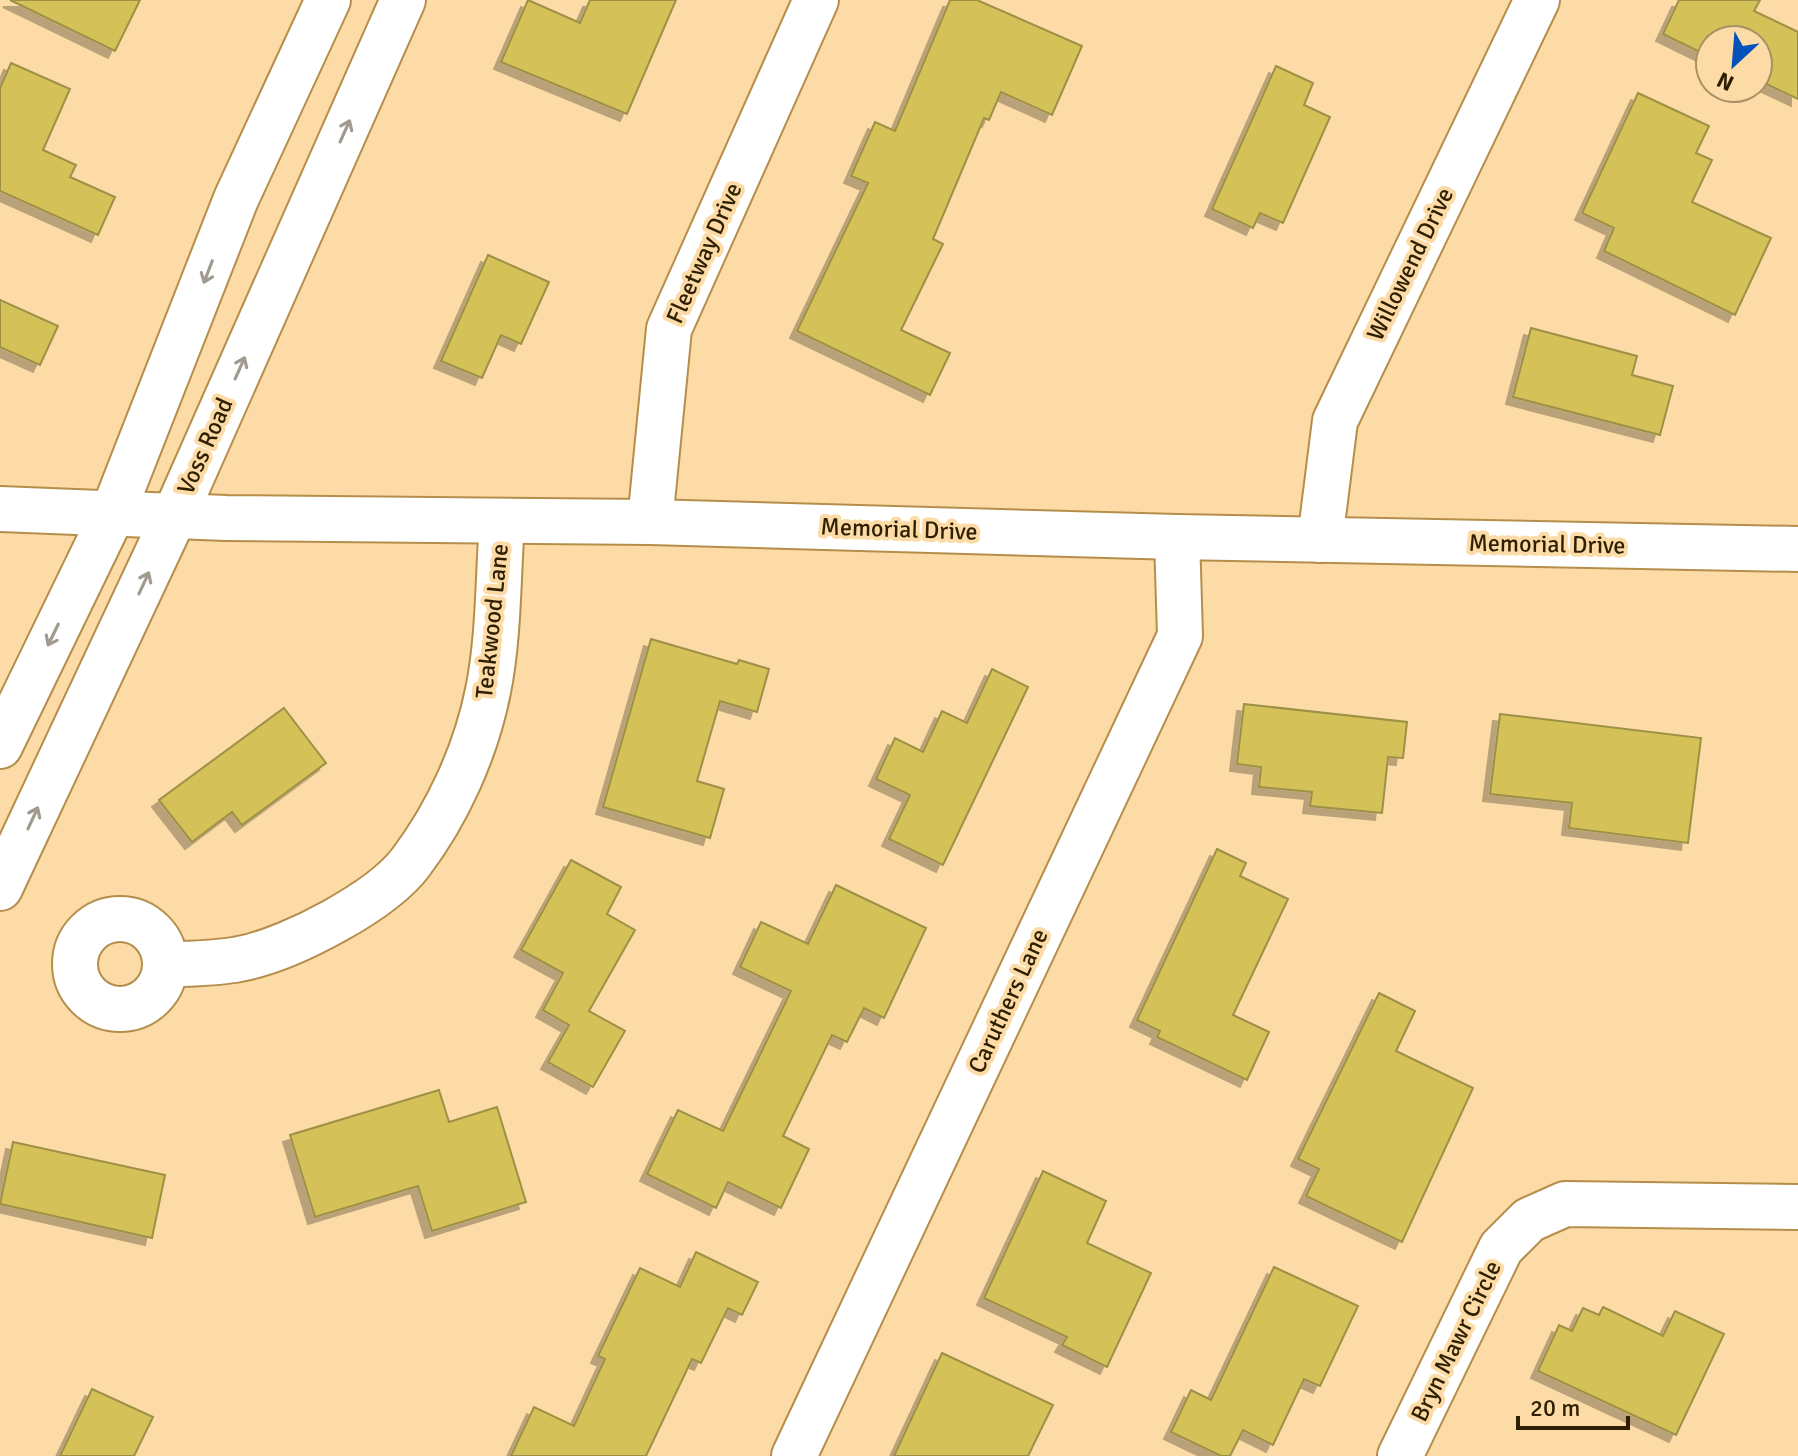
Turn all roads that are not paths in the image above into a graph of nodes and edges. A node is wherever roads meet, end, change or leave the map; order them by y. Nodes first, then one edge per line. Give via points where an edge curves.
1 (328, 0) edge
2 (403, 0) edge
3 (816, 0) edge
4 (1537, 0) edge
5 (0, 509) edge
6 (112, 515) junction
7 (174, 517) junction
8 (502, 522) junction
9 (650, 522) junction
10 (1177, 537) junction
11 (1320, 540) junction
12 (1798, 549) edge
13 (0, 746) edge
14 (0, 888) edge
15 (166, 965) dead end
16 (1798, 1207) edge
17 (794, 1456) edge
18 (1400, 1456) edge

1 -> 6 street via 236,199
7 -> 2 street, Voss Road
3 - 9 street, Fleetway Drive via 669,329
4 - 11 street, Willowend Drive via 1335,421
5 - 6 street, Memorial Drive
6 - 7 street, Memorial Drive
6 -> 13 street
7 - 8 street, Memorial Drive
14 -> 7 street, Voss Road
8 - 9 street, Memorial Drive
8 - 15 street, Teakwood Lane via 489,689 475,742 449,800 409,864 354,909 298,941 243,959
9 - 10 street, Memorial Drive
10 - 11 street, Memorial Drive
10 - 17 street, Caruthers Lane via 1180,636
11 - 12 street, Memorial Drive
16 - 18 street, Bryn Mawr Circle via 1565,1204 1529,1220 1501,1248

